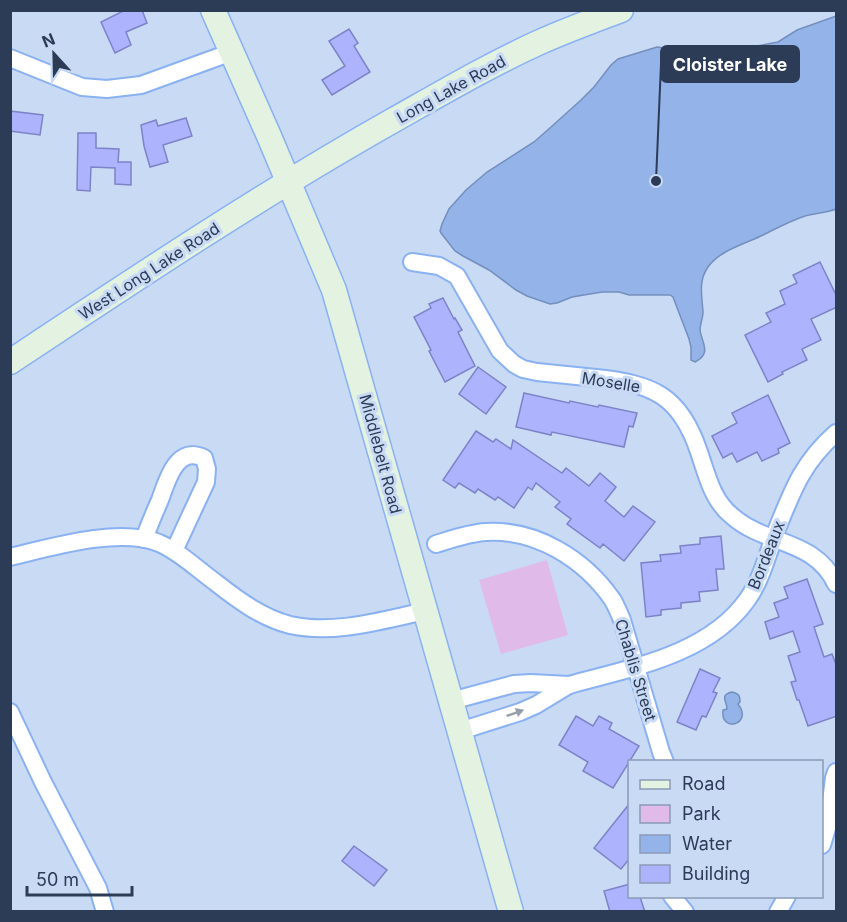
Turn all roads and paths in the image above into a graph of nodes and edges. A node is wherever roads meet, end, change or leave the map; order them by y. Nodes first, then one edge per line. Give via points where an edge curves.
1 (213, 10) edge
2 (609, 12) edge
3 (232, 52) junction
4 (10, 58) edge
5 (288, 182) junction
6 (412, 262) dead end
7 (10, 362) edge
8 (837, 433) edge
9 (144, 539) junction
10 (773, 539) junction
11 (436, 544) dead end
12 (174, 551) junction
13 (10, 557) edge
14 (837, 584) edge
15 (426, 611) junction
16 (636, 666) junction
17 (569, 685) junction
18 (451, 700) junction
19 (10, 712) edge
20 (460, 731) junction
21 (664, 760) edge
22 (837, 772) edge
23 (823, 842) edge
24 (673, 898) edge
25 (786, 898) edge
26 (105, 912) edge
27 (511, 912) edge
28 (685, 912) edge
29 (778, 912) edge

1 - 3 street, Middlebelt Road
2 - 5 street, Long Lake Road via 497,63
3 - 4 street via 141,85 107,89 82,87
3 - 5 street, Middlebelt Road
5 - 7 street, West Long Lake Road
5 - 15 street, Middlebelt Road via 334,290
6 - 10 street, Moselle via 440,266 457,276 494,342 507,359 523,369 631,383 657,392 686,420 716,499 744,525
8 - 10 street, Bordeaux via 804,469
9 - 12 street
9 - 12 street via 172,469 180,460 197,455 204,458 206,482
9 - 13 street via 104,537
10 - 14 street, Moselle via 822,562
10 - 16 street, Bordeaux via 757,583 733,617 690,647
11 - 16 street, Chablis Street via 485,532 536,539 558,549 595,578 613,601
12 - 15 street via 239,601 289,625 344,627
15 - 18 street, Middlebelt Road
16 - 17 street, Bordeaux
16 - 21 street, Chablis Street
17 - 18 street, Bordeaux via 514,684
20 -> 17 street, Bordeaux via 520,712
18 - 20 street, Middlebelt Road
19 - 26 street via 98,888
20 - 27 street, Middlebelt Road
22 - 23 street
24 - 28 street
25 - 29 street

